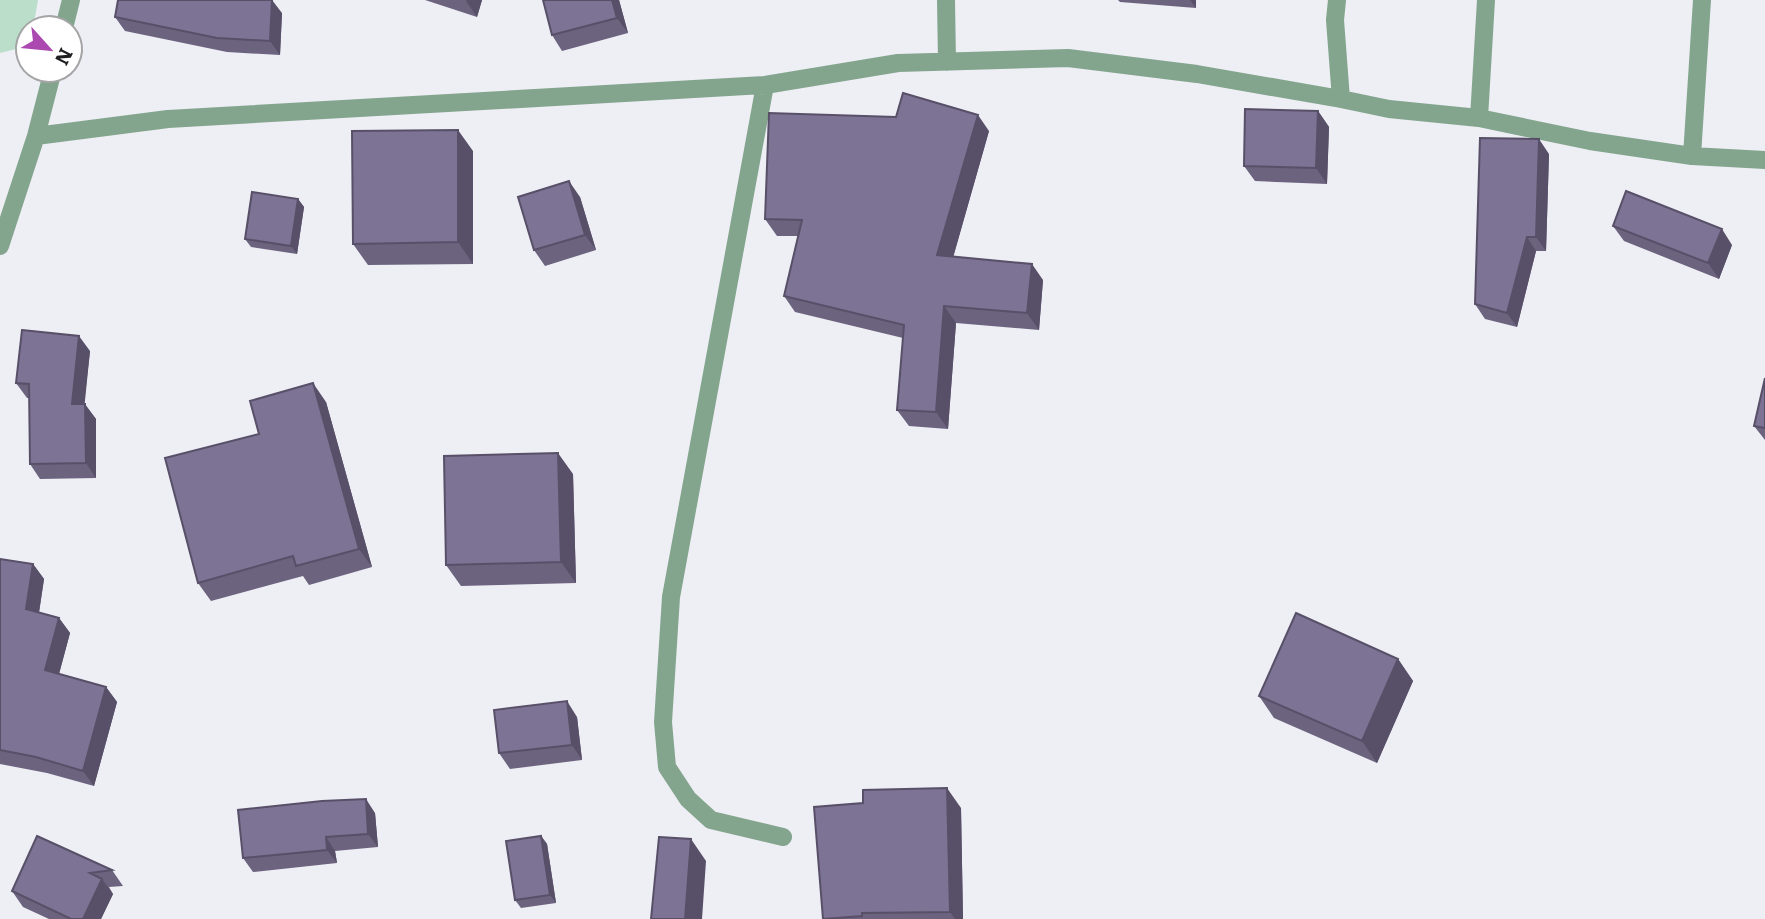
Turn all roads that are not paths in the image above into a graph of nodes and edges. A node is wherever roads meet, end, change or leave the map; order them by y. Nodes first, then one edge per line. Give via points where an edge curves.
1 (946, 0) edge
2 (1337, 0) edge
3 (1486, 0) edge
4 (1702, 0) edge
5 (947, 62) junction
6 (49, 84) edge
7 (765, 85) junction
8 (1341, 99) junction
9 (1479, 118) junction
10 (36, 136) junction
11 (1692, 156) junction
12 (1765, 160) edge
13 (0, 246) edge
14 (783, 838) dead end

1 - 5 street
2 - 8 street
3 - 9 street
4 - 11 street
5 - 7 street via 898,63
5 - 8 street via 1068,58
6 - 10 street
7 - 10 street via 168,120
7 - 14 street via 671,597 663,722 667,767 688,799 711,820
8 - 9 street
9 - 11 street
10 - 13 street
11 - 12 street

